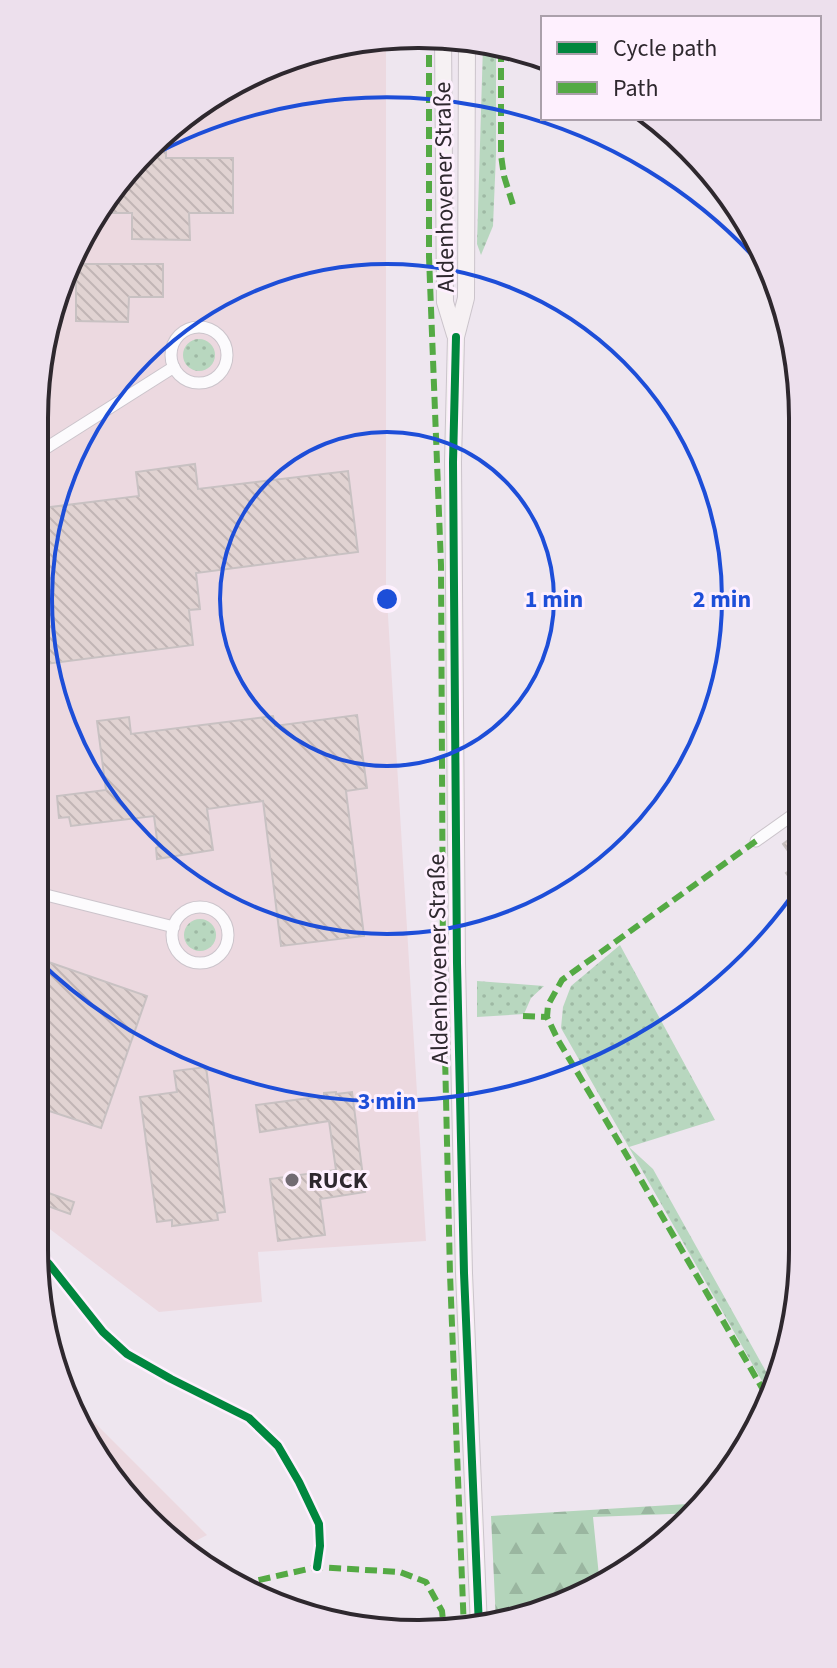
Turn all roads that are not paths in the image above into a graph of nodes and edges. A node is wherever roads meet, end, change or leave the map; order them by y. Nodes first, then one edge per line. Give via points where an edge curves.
1 (443, 49) edge
2 (467, 51) edge
3 (456, 337) junction
4 (174, 367) junction
5 (48, 447) edge
6 (789, 818) edge
7 (756, 841) dead end
8 (48, 896) edge
9 (174, 927) junction
10 (478, 1615) edge

1 - 3 main road, Aldenhovener Straße via 445,302
2 - 3 main road, Aldenhovener Straße via 466,298
3 - 10 main road, Aldenhovener Straße via 457,963
4 - 4 street via 197,383 215,378 226,364 222,338 207,328 188,329 172,349
4 - 5 street
6 - 7 street
8 - 9 street
9 - 9 street via 174,945 194,962 216,958 227,944 227,926 209,908 191,908

